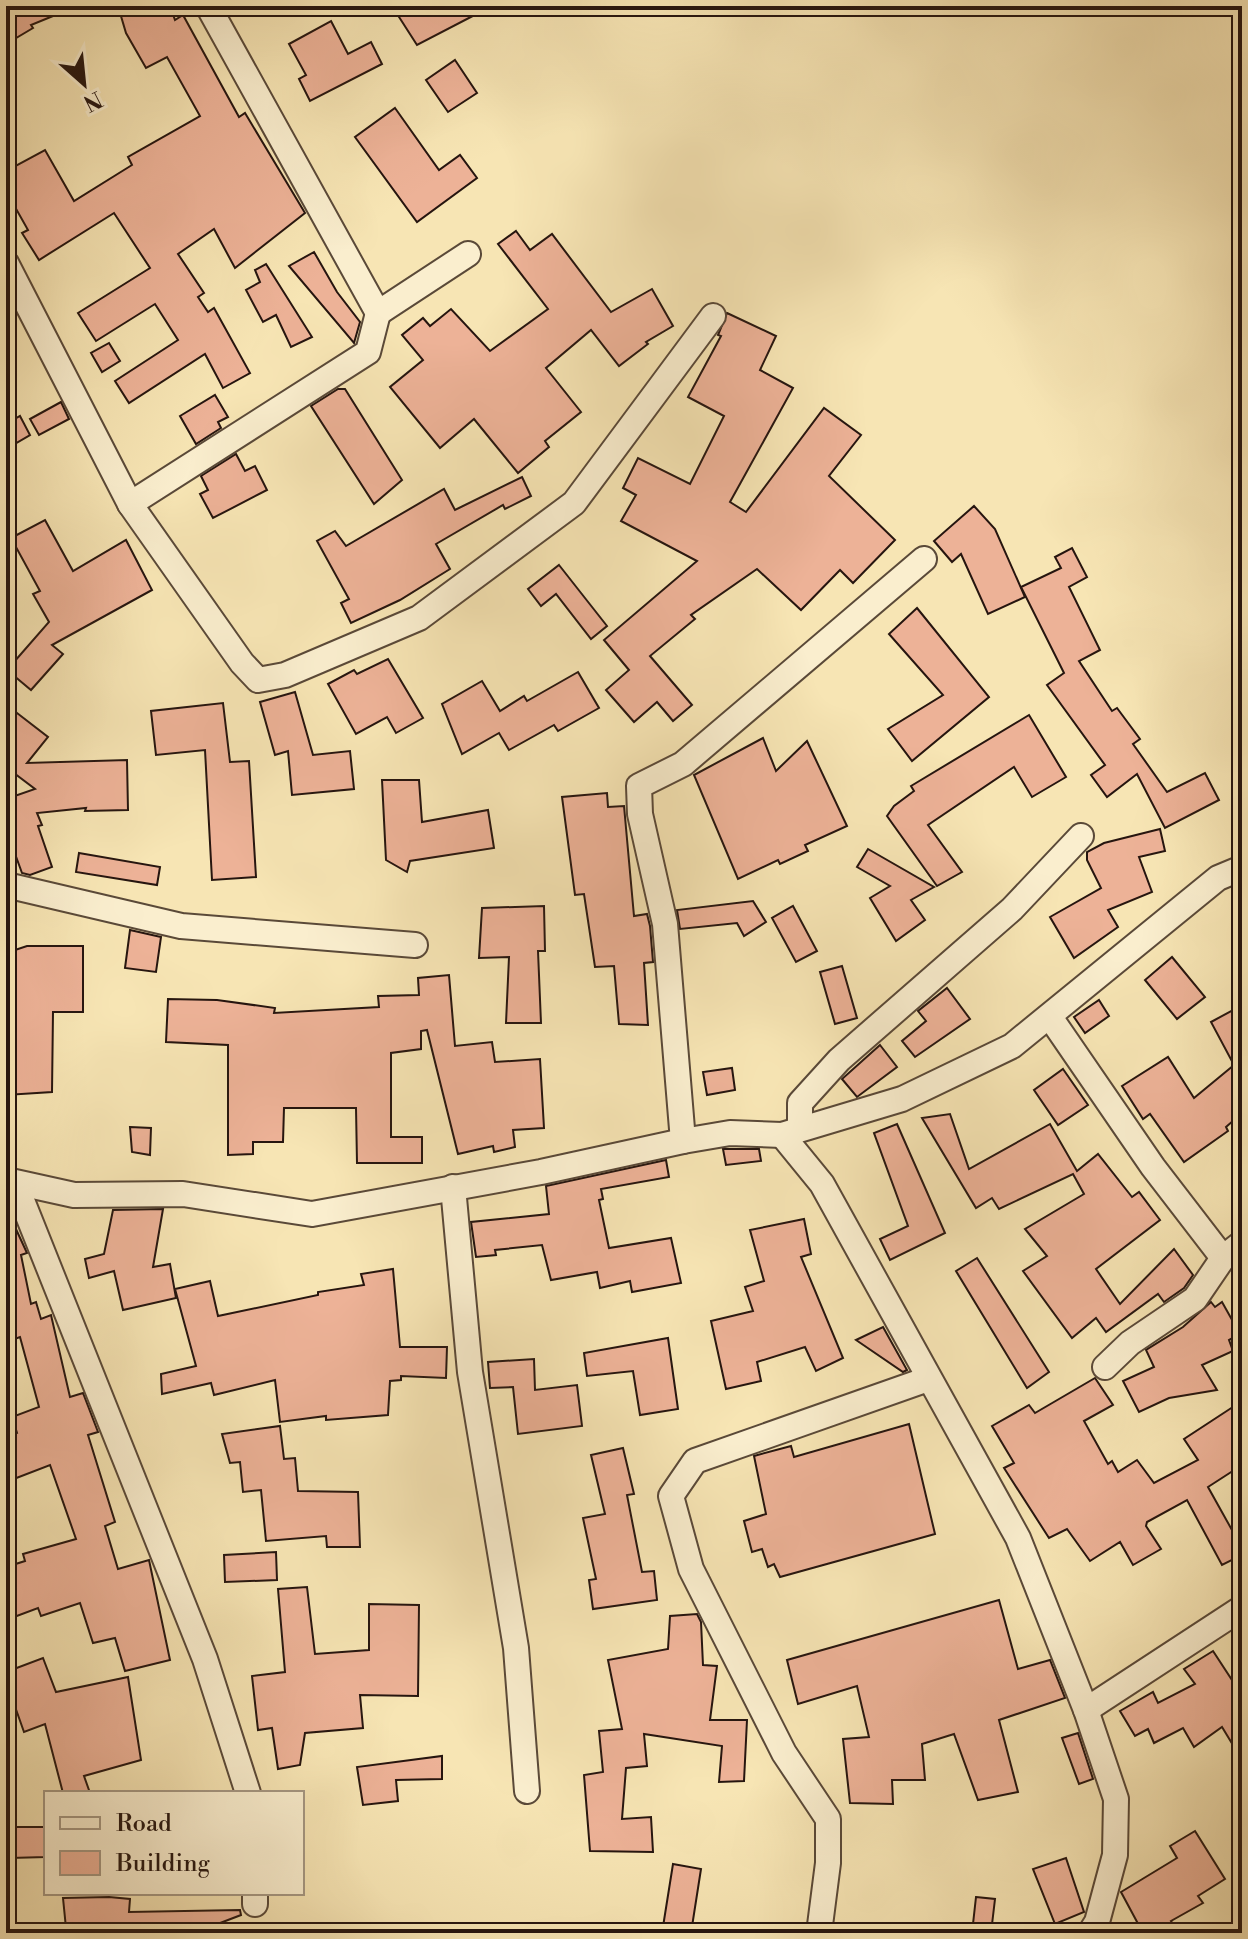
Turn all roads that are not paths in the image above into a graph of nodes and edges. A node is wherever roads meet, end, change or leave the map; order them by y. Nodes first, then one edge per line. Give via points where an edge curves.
1 (208, 6) edge
2 (468, 254) dead end
3 (6, 263) edge
4 (378, 313) junction
5 (713, 316) dead end
6 (130, 504) junction
7 (924, 559) dead end
8 (1081, 836) dead end
9 (1242, 868) edge
10 (6, 885) edge
11 (415, 945) dead end
12 (1050, 1017) junction
13 (791, 1131) junction
14 (683, 1141) junction
15 (10, 1182) edge
16 (453, 1187) junction
17 (1232, 1250) edge
18 (1105, 1367) dead end
19 (928, 1379) junction
20 (1242, 1608) edge
21 (1086, 1710) junction
22 (247, 1791) edge
23 (527, 1791) dead end
24 (1097, 1929) edge
25 (819, 1933) edge

1 - 4 street
2 - 4 street
3 - 6 street
4 - 6 street via 368,352
5 - 6 street via 574,503 419,618 285,675 258,680 242,663
7 - 14 street via 683,764 639,786 640,814 665,924
8 - 13 street via 1012,909 839,1060 800,1103
9 - 12 street via 1218,878
10 - 11 street via 181,926
12 - 13 street via 1012,1046 902,1099
12 - 17 street via 1153,1167
13 - 14 street
13 - 19 street
14 - 16 street
15 - 16 street via 74,1195 183,1194 312,1214
15 - 22 street via 205,1659
16 - 23 street via 470,1372 516,1648
17 - 18 street via 1195,1299 1130,1343
19 - 21 street via 1018,1538
19 - 25 street via 695,1461 671,1496 691,1569 784,1753 828,1819
20 - 21 street
21 - 24 street via 1116,1799 1115,1855

